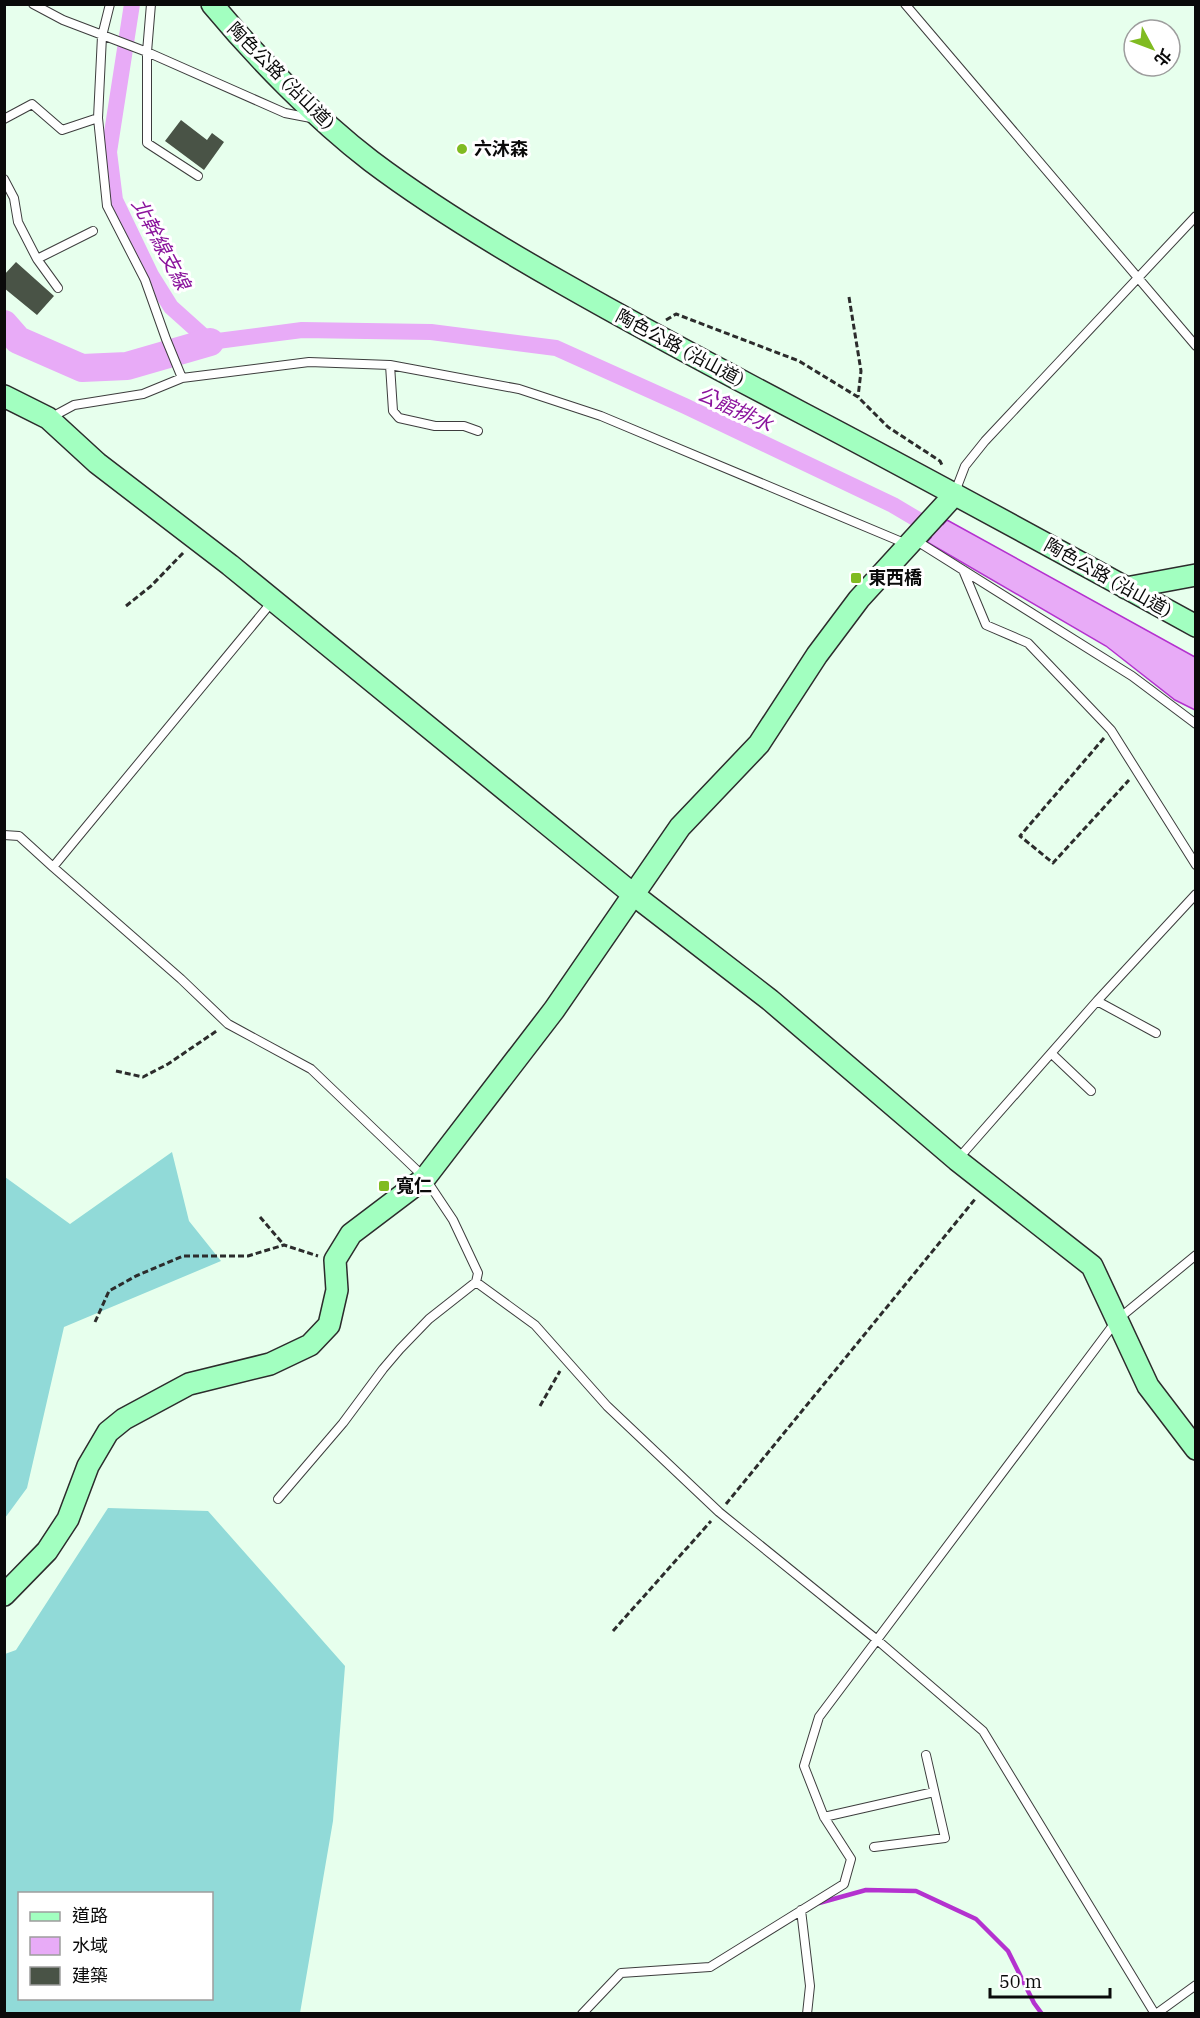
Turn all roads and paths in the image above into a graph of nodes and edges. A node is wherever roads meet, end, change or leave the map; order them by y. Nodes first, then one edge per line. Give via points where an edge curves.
1 (33, 4) edge
2 (110, 4) edge
3 (151, 4) edge
4 (212, 4) edge
5 (905, 4) edge
6 (102, 36) junction
7 (147, 52) junction
8 (98, 118) junction
9 (4, 119) edge
10 (324, 120) junction
11 (198, 176) dead end
12 (4, 179) edge
13 (1196, 216) edge
14 (93, 231) dead end
15 (37, 260) junction
16 (1138, 278) junction
17 (58, 288) dead end
18 (849, 297) dead end
19 (648, 332) junction
20 (1196, 346) edge
21 (390, 365) junction
22 (182, 378) junction
23 (4, 396) edge
24 (858, 397) junction
25 (48, 418) junction
26 (478, 431) dead end
27 (955, 494) junction
28 (196, 538) junction
29 (909, 545) junction
30 (963, 570) junction
31 (1196, 575) edge
32 (1126, 588) junction
33 (274, 600) junction
34 (126, 606) dead end
35 (1196, 626) edge
36 (1196, 724) edge
37 (1111, 730) junction
38 (1136, 772) junction
39 (4, 835) edge
40 (1196, 865) edge
41 (52, 867) junction
42 (1196, 894) edge
43 (634, 895) junction
44 (1097, 1001) junction
45 (228, 1024) junction
46 (1156, 1033) dead end
47 (1052, 1054) junction
48 (117, 1071) dead end
49 (1091, 1091) dead end
50 (957, 1160) junction
51 (425, 1178) junction
52 (988, 1184) junction
53 (260, 1217) dead end
54 (284, 1245) junction
55 (1196, 1255) edge
56 (335, 1260) junction
57 (476, 1282) junction
58 (1117, 1320) junction
59 (95, 1322) dead end
60 (567, 1360) junction
61 (540, 1406) dead end
62 (1196, 1449) edge
63 (278, 1499) dead end
64 (720, 1512) junction
65 (4, 1595) edge
66 (613, 1631) dead end
67 (876, 1639) junction
68 (926, 1755) dead end
69 (934, 1792) junction
70 (824, 1817) junction
71 (874, 1847) dead end
72 (801, 1910) junction
73 (1196, 1985) edge
74 (582, 2013) edge
75 (807, 2013) edge
76 (1156, 2013) edge

1 - 6 lane
2 - 6 lane
3 - 7 lane
4 - 10 street, 陶色公路 (沿山道)
5 - 16 lane
6 - 7 lane
6 - 8 lane
7 - 10 lane via 285,113
7 - 11 lane via 147,143
8 - 9 lane via 62,130 32,104
8 - 22 lane via 107,206 145,280
10 - 19 street, 陶色公路 (沿山道) via 369,159 486,240
12 - 15 lane via 14,198 18,222
13 - 16 lane
14 - 15 lane
15 - 17 lane
16 - 20 lane
16 - 27 lane via 985,441 965,466
18 - 24 path via 861,371
19 - 24 path via 676,314 799,361
19 - 27 street, 陶色公路 (沿山道)
21 - 22 lane via 309,362
21 - 26 lane via 393,411 399,418
21 - 29 lane via 519,389 601,416
22 - 25 lane via 143,394 74,405
23 - 25 street
24 - 27 path via 888,427 940,461
25 - 28 street via 97,463
27 - 29 street
27 - 32 street, 陶色公路 (沿山道)
28 - 33 street
28 - 34 path via 151,586
29 - 30 lane via 920,543
29 - 43 street via 859,599 759,744 680,827
30 - 36 lane via 1132,676
30 - 37 lane via 986,626 1028,643
31 - 32 street
32 - 35 street, 陶色公路 (沿山道)
33 - 41 lane
33 - 43 street
37 - 38 lane
37 - 38 path via 1020,836 1053,863
38 - 40 lane
39 - 41 lane via 19,836
41 - 45 lane
42 - 44 lane
43 - 50 street via 770,1000
43 - 51 street via 554,1010
44 - 46 lane
44 - 47 lane
45 - 48 path via 142,1077
45 - 51 lane via 311,1069
47 - 49 lane
47 - 50 lane
50 - 52 street
51 - 56 street via 351,1234
51 - 57 lane via 453,1220 478,1273
52 - 58 street via 1092,1266
52 - 64 path
53 - 54 path
54 - 56 path
54 - 59 path via 248,1256 183,1256 110,1291
55 - 58 lane
56 - 65 street via 337,1290 329,1325 310,1345 270,1364 189,1384 124,1419 108,1432 88,1466 68,1519 47,1551
57 - 60 lane via 535,1325
57 - 63 lane via 429,1319 400,1349 344,1423
58 - 62 street via 1148,1386
58 - 67 lane
60 - 61 path
60 - 64 lane via 607,1406
64 - 66 path
64 - 67 lane
67 - 70 lane via 819,1717 804,1766
67 - 76 lane via 983,1731
68 - 69 lane
69 - 70 lane
69 - 71 lane via 945,1838
70 - 72 lane via 851,1859 844,1884
72 - 74 lane via 710,1967 621,1973
72 - 75 lane via 810,1986
73 - 76 lane

